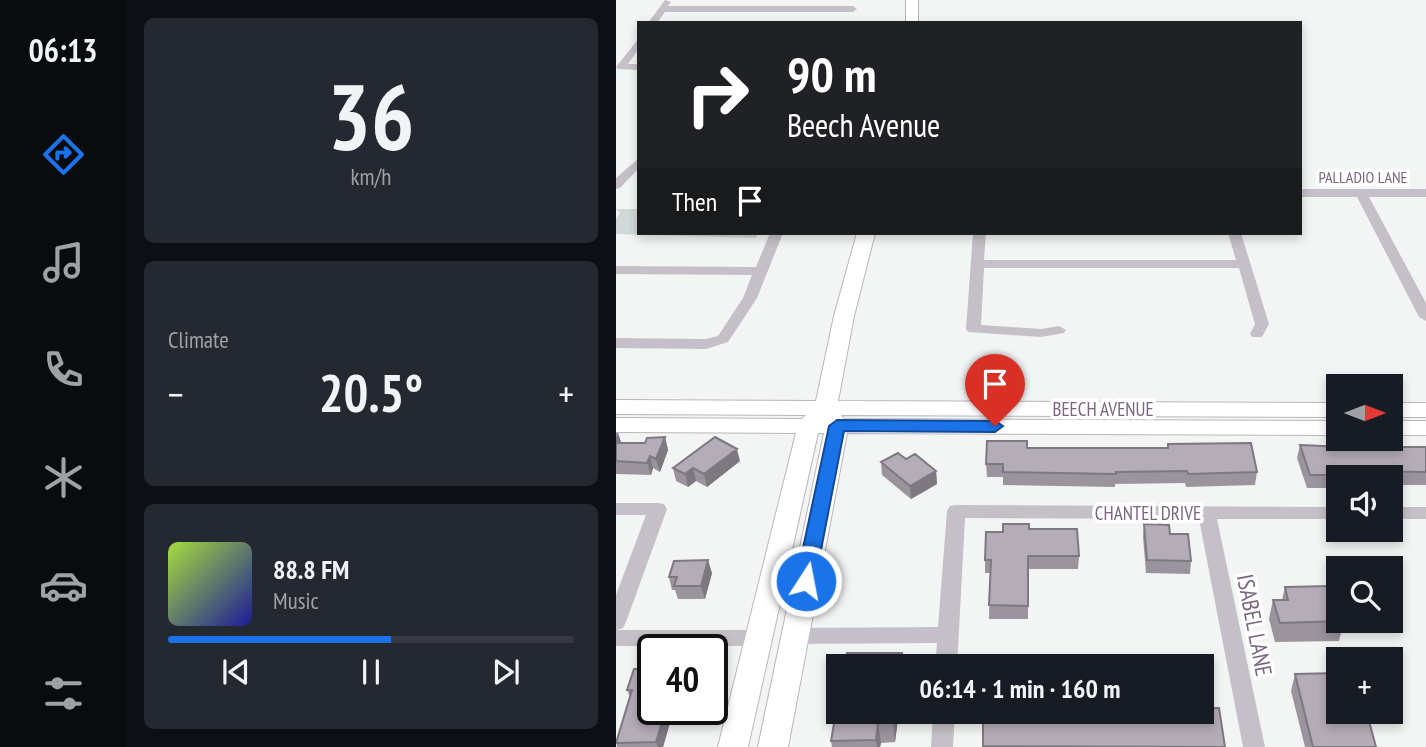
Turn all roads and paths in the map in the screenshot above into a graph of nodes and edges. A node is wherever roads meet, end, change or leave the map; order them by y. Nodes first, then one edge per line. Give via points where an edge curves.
1 (668, 0) edge
2 (912, 0) edge
3 (852, 4) edge
4 (662, 9) junction
5 (653, 21) edge
6 (912, 21) edge
7 (637, 42) edge
8 (637, 66) edge
9 (637, 163) edge
10 (637, 181) edge
11 (618, 183) edge
12 (1302, 193) edge
13 (1361, 193) junction
14 (1426, 193) edge
15 (775, 235) edge
16 (865, 235) edge
17 (979, 235) edge
18 (1236, 235) edge
19 (978, 264) junction
20 (1244, 264) junction
21 (616, 270) edge
22 (762, 271) junction
23 (1426, 317) edge
24 (1059, 330) dead end
25 (1257, 334) dead end
26 (723, 339) joint
27 (616, 343) edge
28 (616, 407) edge
29 (1326, 410) edge
30 (1404, 410) edge
31 (1426, 410) edge
32 (824, 419) junction
33 (616, 425) edge
34 (1326, 428) edge
35 (1404, 428) edge
36 (1426, 428) edge
37 (616, 509) edge
38 (1207, 513) junction
39 (1326, 513) edge
40 (1403, 515) edge
41 (1424, 518) edge
42 (616, 622) edge
43 (948, 635) junction
44 (795, 636) junction
45 (616, 638) edge
46 (758, 638) junction
47 (947, 654) edge
48 (943, 724) edge
49 (733, 747) edge
50 (773, 747) edge
51 (942, 747) edge
52 (1254, 747) edge

1 - 4 street
2 - 6 main road
3 - 4 street
4 - 5 street
7 - 8 street via 621,66
9 - 11 street
10 - 11 street
12 - 13 street, PALLADIO LANE
13 - 14 street, PALLADIO LANE
13 - 23 street
15 - 22 street
16 - 32 main road
17 - 19 street
18 - 20 street
19 - 20 street
19 - 24 street via 973,329
20 - 25 street via 1262,324
21 - 22 street
22 - 26 street
26 - 27 street via 706,344
28 - 32 main road, BEECH AVENUE
29 - 32 main road, BEECH AVENUE
30 - 31 main road
32 - 33 main road, BEECH AVENUE
32 - 34 main road, BEECH AVENUE
32 - 44 main road
32 - 46 main road
35 - 36 main road
37 - 42 street via 658,509
38 - 39 street, CHANTEL DRIVE
38 - 43 street, CHANTEL DRIVE via 956,511
38 - 52 street, ISABEL LANE
40 - 41 street
43 - 44 street
43 - 47 street
44 - 50 main road
45 - 46 street
46 - 49 main road
48 - 51 street

